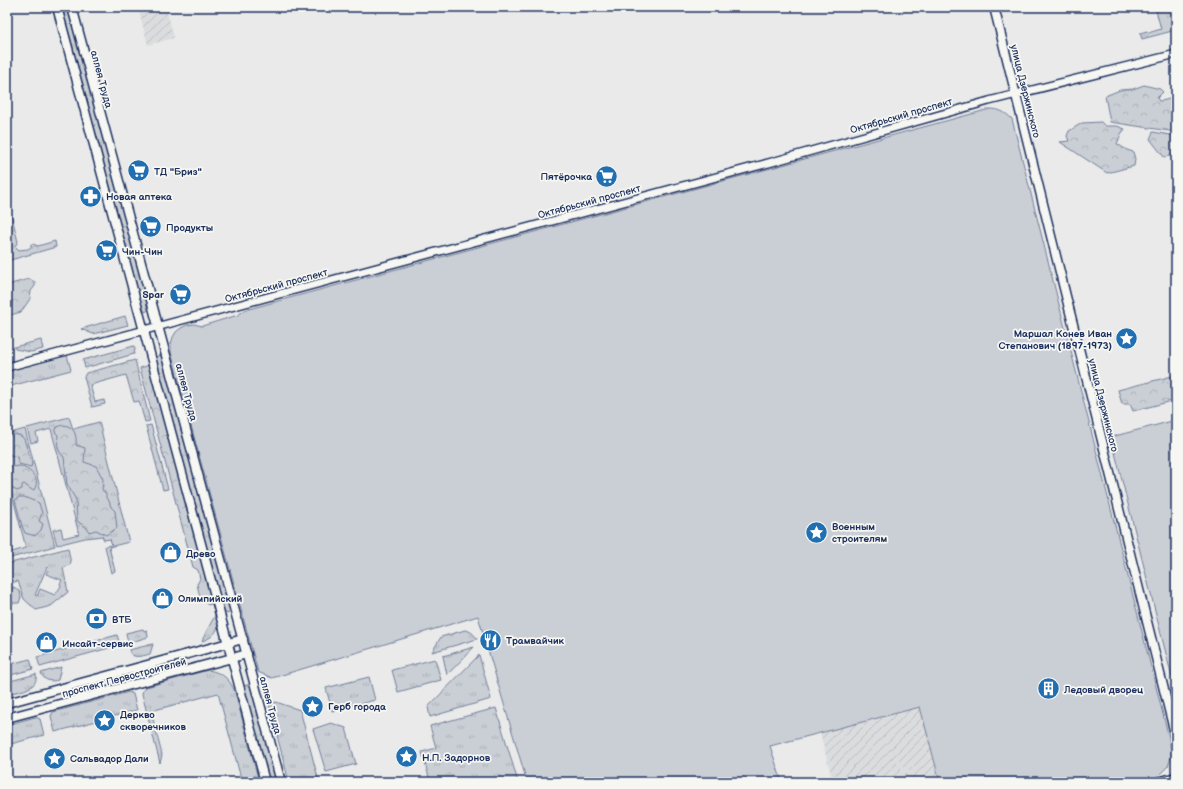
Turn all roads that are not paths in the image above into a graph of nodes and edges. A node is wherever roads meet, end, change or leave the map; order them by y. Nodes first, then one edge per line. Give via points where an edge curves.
1 (57, 7) edge
2 (72, 7) edge
3 (994, 7) edge
4 (1176, 54) edge
5 (1016, 94) junction
6 (158, 326) junction
7 (144, 330) junction
8 (7, 367) edge
9 (243, 639) junction
10 (228, 644) junction
11 (247, 654) junction
12 (231, 658) junction
13 (132, 669) junction
14 (136, 684) junction
15 (38, 694) junction
16 (7, 703) edge
17 (42, 709) junction
18 (7, 718) edge
19 (1176, 738) edge
20 (1176, 777) edge
21 (264, 782) edge
22 (281, 782) edge
23 (1158, 782) edge

1 - 7 main road
2 - 6 main road, аллея Труда
3 - 5 main road, улица Дзержинского
4 - 5 street, Октябрьский проспект
5 - 6 street, Октябрьский проспект
5 - 19 main road, улица Дзержинского
6 - 7 street, Октябрьский проспект
6 - 9 main road, аллея Труда
7 - 8 street, Октябрьский проспект
7 - 10 main road
9 - 10 main road, проспект Первостроителей
9 - 11 main road, аллея Труда
10 - 12 main road
10 - 13 main road, проспект Первостроителей
11 - 12 main road, проспект Первостроителей
11 - 22 main road, аллея Труда
12 - 14 main road, проспект Первостроителей
12 - 21 main road
13 - 14 main road
13 - 15 main road, проспект Первостроителей
14 - 17 main road, проспект Первостроителей
15 - 16 main road, проспект Первостроителей
15 - 17 main road
17 - 18 main road, проспект Первостроителей
20 - 23 main road

